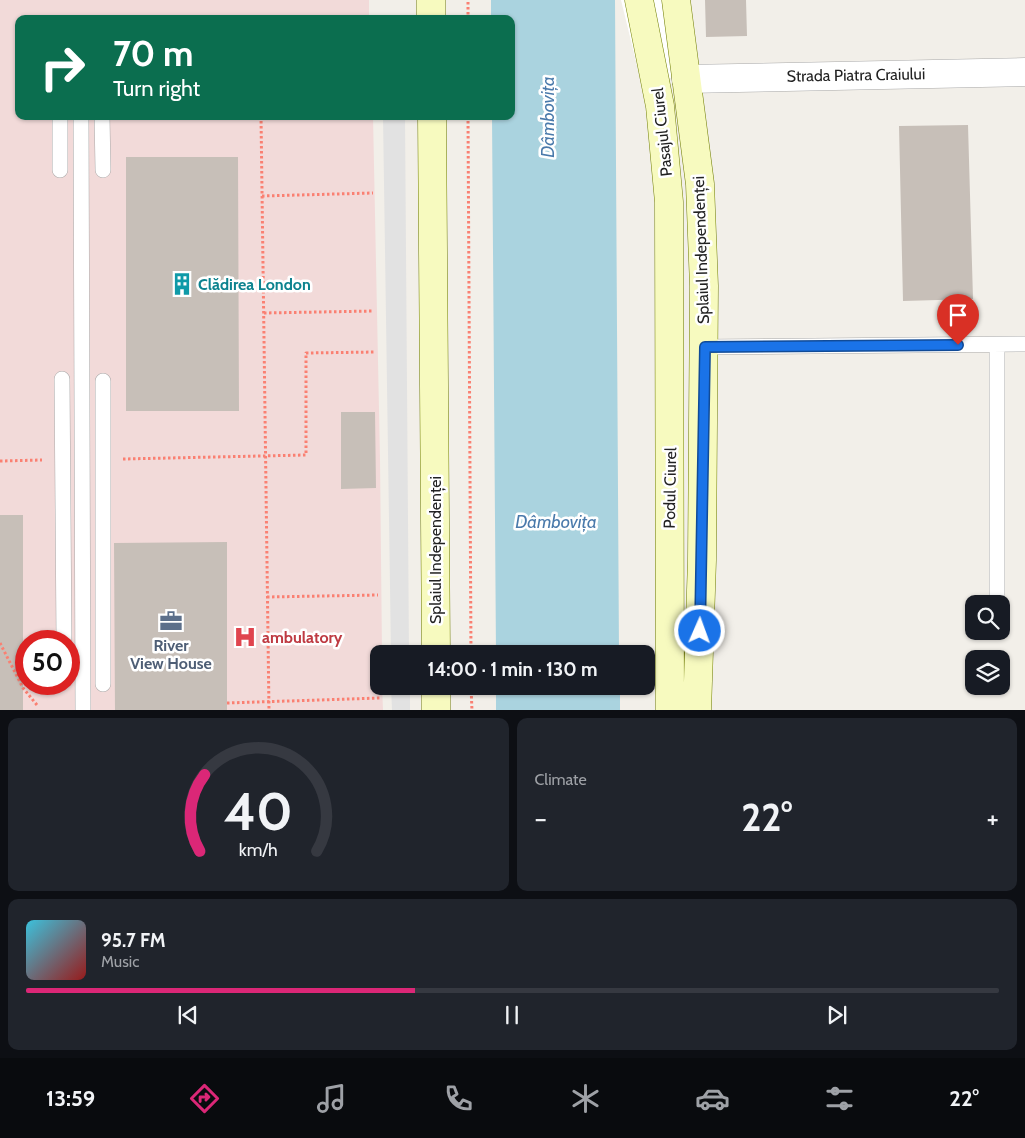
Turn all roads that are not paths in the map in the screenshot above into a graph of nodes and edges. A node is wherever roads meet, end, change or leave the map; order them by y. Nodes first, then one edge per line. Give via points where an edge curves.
1 (431, 0) edge
2 (640, 0) edge
3 (676, 0) edge
4 (431, 15) edge
5 (1025, 72) edge
6 (686, 79) junction
7 (60, 120) edge
8 (82, 120) edge
9 (102, 120) edge
10 (432, 120) edge
11 (60, 170) dead end
12 (102, 170) dead end
13 (670, 266) joint
14 (997, 344) junction
15 (1025, 344) edge
16 (705, 347) junction
17 (62, 379) dead end
18 (102, 381) dead end
19 (997, 595) edge
20 (64, 630) edge
21 (436, 645) edge
22 (103, 684) dead end
23 (436, 695) edge
24 (83, 710) edge
25 (436, 710) edge
26 (670, 710) edge
27 (697, 710) edge

1 - 4 main road
2 - 13 main road, Pasajul Ciurel via 660,106 669,202
3 - 6 main road, Splaiul Independenței
5 - 6 street, Strada Piatra Craiului
6 - 16 main road, Splaiul Independenței via 700,184
7 - 11 lane
8 - 24 lane
9 - 12 lane
10 - 21 main road, Splaiul Independenței
13 - 26 main road, Podul Ciurel
14 - 15 lane
14 - 16 lane
14 - 19 lane
16 - 27 main road, Splaiul Independenței
17 - 20 lane
18 - 22 lane
23 - 25 main road

